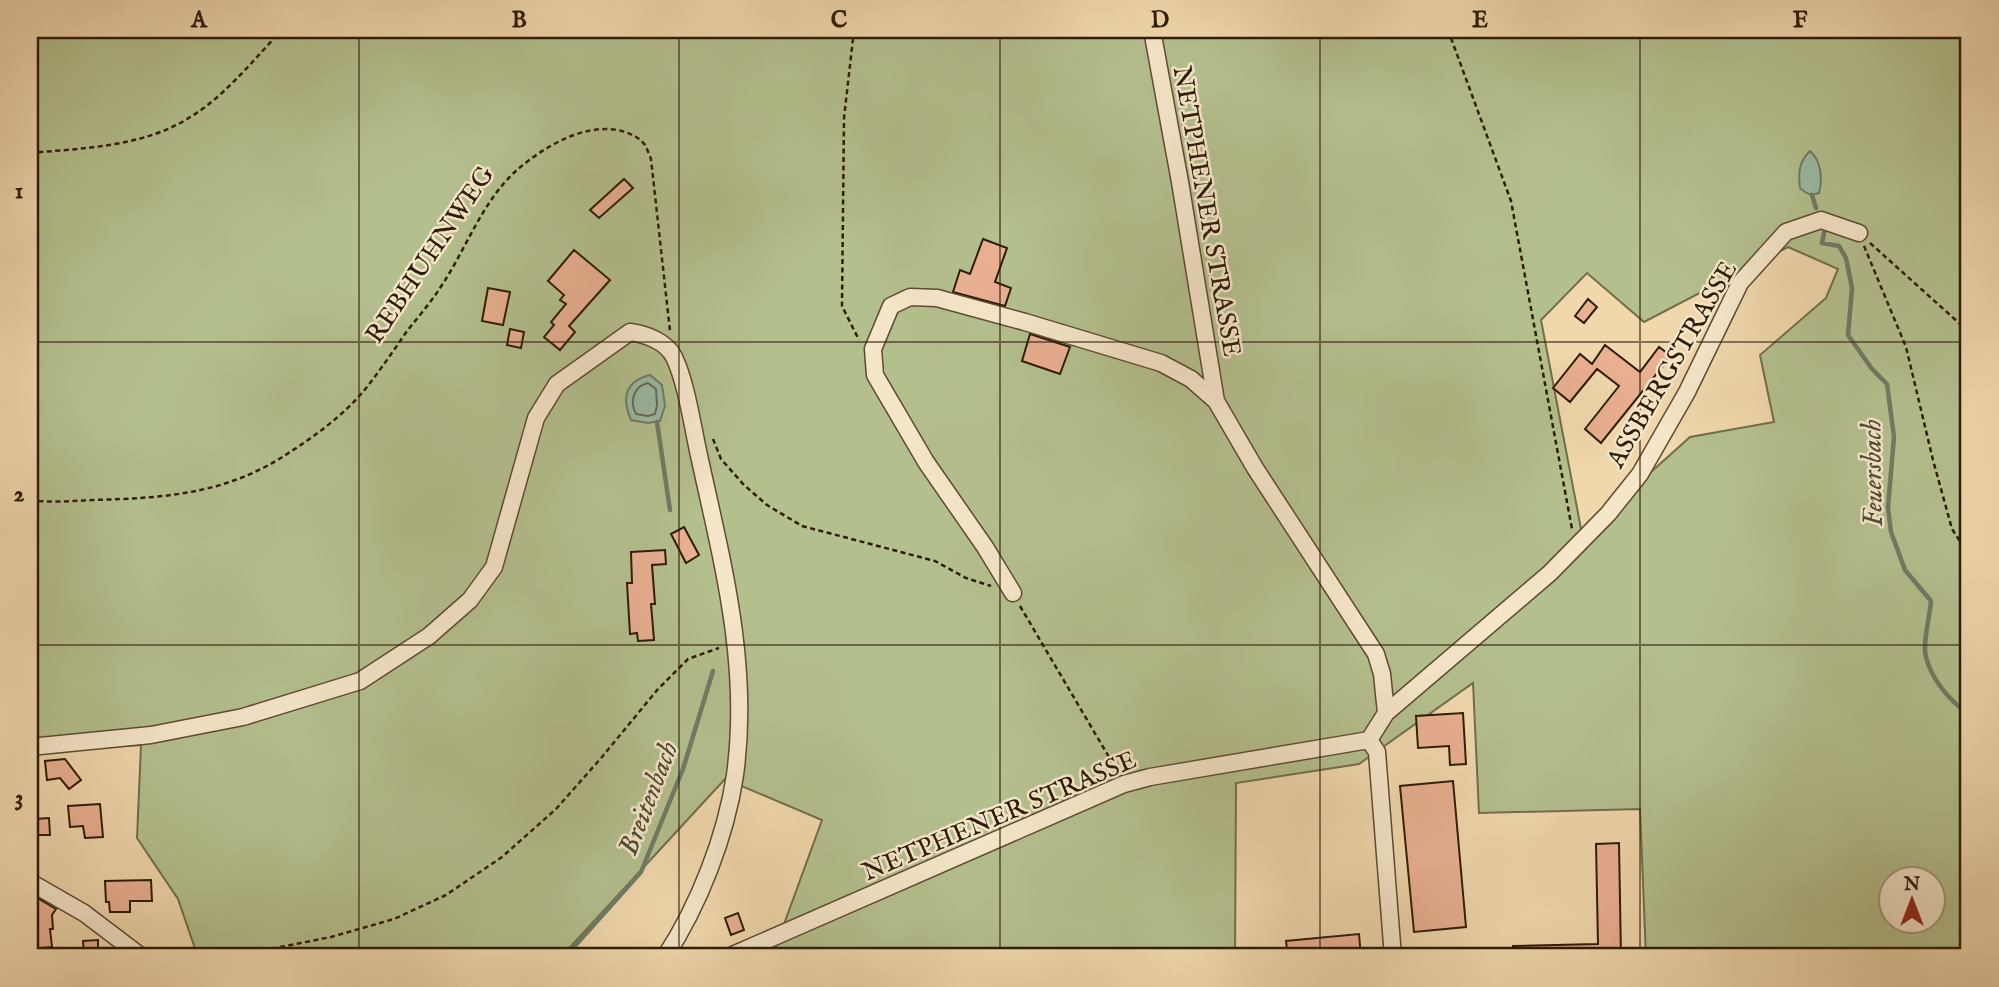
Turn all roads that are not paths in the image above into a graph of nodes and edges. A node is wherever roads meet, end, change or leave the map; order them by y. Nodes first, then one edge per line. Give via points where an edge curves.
1 (1152, 30) edge
2 (1859, 233) road end
3 (1216, 401) junction
4 (1013, 593) road end
5 (1386, 713) junction
6 (1369, 740) junction
7 (30, 747) edge
8 (30, 882) edge
9 (748, 953) edge
10 (142, 957) edge
11 (665, 957) edge
12 (728, 957) edge
13 (1393, 957) edge

1 - 3 street, NETPHENER STRASSE
2 - 5 street, ASSBERGSTRASSE via 1821,220 1786,232 1740,282 1688,392 1640,474 1608,514 1550,573
3 - 4 street, NETPHENER STRASSE via 1191,379 1161,363 1025,322 937,298 909,297 891,306 873,349 875,375 926,463
3 - 5 street, NETPHENER STRASSE via 1376,654
5 - 6 street
6 - 9 street, NETPHENER STRASSE via 1124,784
6 - 13 street via 1377,752
7 - 11 street via 150,734 243,717 360,681 429,636 470,600 494,567 536,418 557,384 629,332 648,334 673,355 684,392 730,595 740,687 734,775 715,853 687,924
8 - 10 street via 84,913
9 - 12 street, NETPHENER STRASSE

